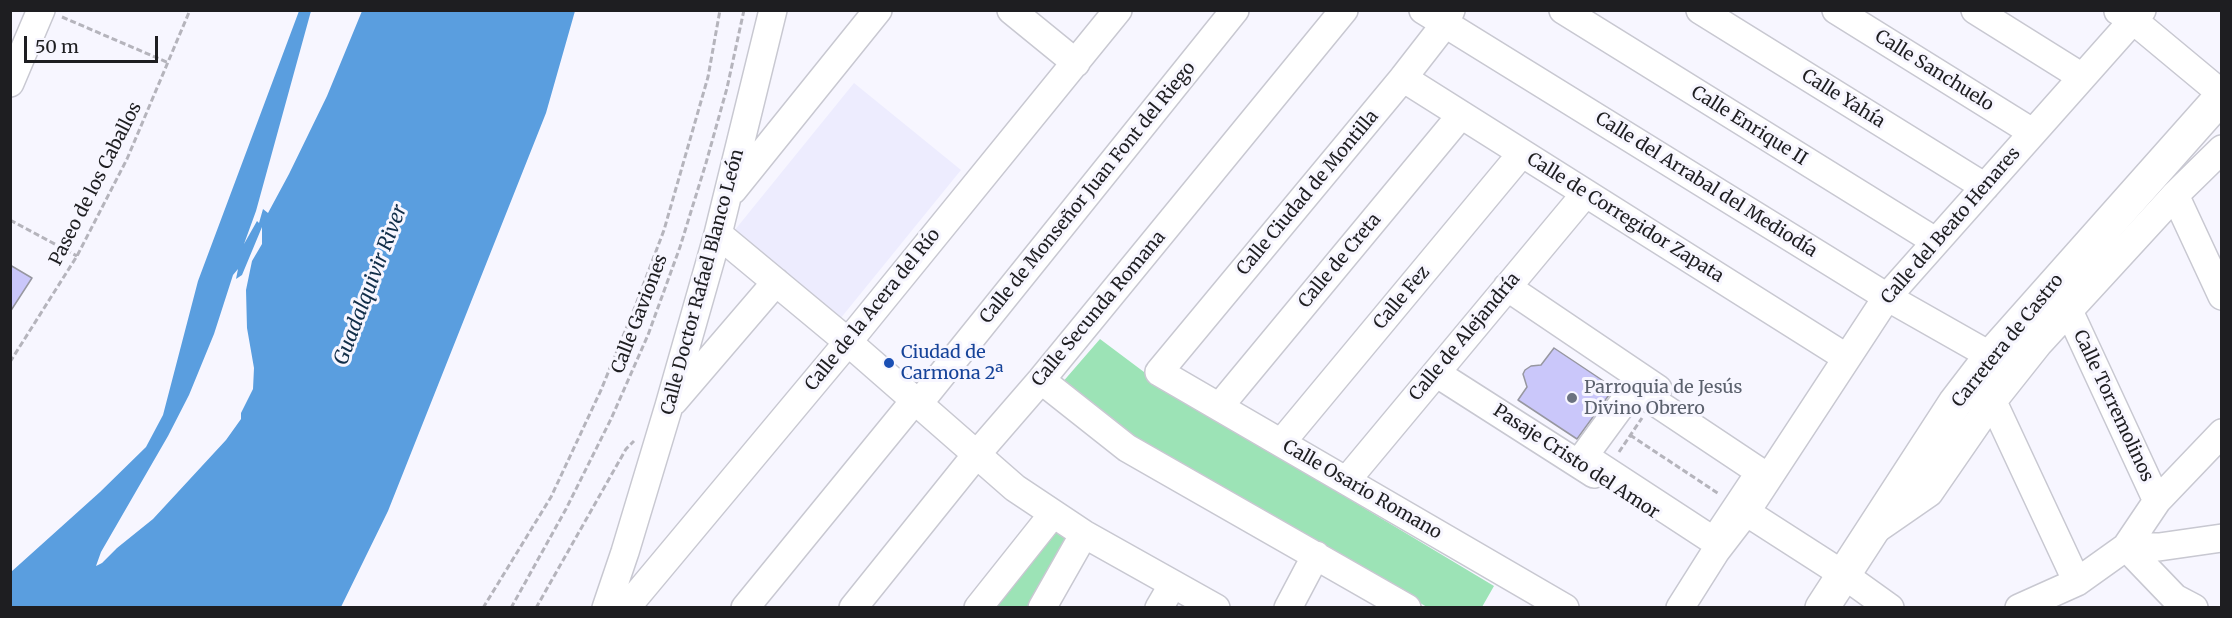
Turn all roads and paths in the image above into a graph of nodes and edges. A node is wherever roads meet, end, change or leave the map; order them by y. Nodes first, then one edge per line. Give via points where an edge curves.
1 (190, 10) edge
2 (720, 10) edge
3 (744, 10) edge
4 (773, 10) edge
5 (878, 10) edge
6 (1011, 10) edge
7 (1118, 10) edge
8 (1235, 10) edge
9 (1344, 10) edge
10 (1563, 10) edge
11 (1700, 10) edge
12 (1836, 10) edge
13 (1975, 10) edge
14 (49, 13) edge
15 (2131, 14) edge
16 (1440, 15) edge
17 (169, 63) junction
18 (1076, 63) junction
19 (2082, 76) junction
20 (1403, 78) junction
21 (10, 83) edge
22 (2222, 95) edge
23 (1461, 115) junction
24 (2032, 132) junction
25 (2222, 148) edge
26 (1522, 153) junction
27 (1985, 187) junction
28 (1585, 194) junction
29 (728, 195) junction
30 (2175, 195) junction
31 (10, 220) edge
32 (718, 234) junction
33 (1935, 241) junction
34 (77, 256) junction
35 (776, 282) junction
36 (1507, 287) junction
37 (1887, 297) junction
38 (2222, 297) edge
39 (2069, 311) junction
40 (848, 342) junction
41 (1991, 356) junction
42 (1847, 358) junction
43 (10, 362) edge
44 (1159, 372) joint
45 (1436, 373) junction
46 (1041, 380) junction
47 (1654, 401) junction
48 (917, 402) junction
49 (1993, 402) junction
50 (669, 406) junction
51 (1219, 407) junction
52 (2222, 433) edge
53 (640, 435) dead end
54 (1630, 435) junction
55 (1281, 443) junction
56 (976, 454) junction
57 (1774, 467) junction
58 (1606, 470) junction
59 (1346, 481) junction
60 (2157, 501) junction
61 (1741, 509) junction
62 (1053, 515) junction
63 (1871, 533) junction
64 (1084, 534) junction
65 (2222, 538) edge
66 (2126, 547) junction
67 (1716, 551) junction
68 (625, 552) junction
69 (1316, 555) junction
70 (657, 570) junction
71 (1844, 574) junction
72 (2077, 582) junction
73 (1173, 584) junction
74 (483, 608) edge
75 (510, 608) edge
76 (536, 608) edge
77 (606, 608) edge
78 (626, 608) edge
79 (745, 608) edge
80 (853, 608) edge
81 (978, 608) edge
82 (1042, 608) edge
83 (1159, 608) edge
84 (1216, 608) edge
85 (1288, 608) edge
86 (1407, 608) edge
87 (1565, 608) edge
88 (1680, 608) edge
89 (1822, 608) edge
90 (1890, 608) edge
91 (2019, 608) edge
92 (2194, 608) edge

1 - 17 path, Paseo de los Caballos
2 - 74 path via 708,77 670,208 635,307 551,497
3 - 75 path, Calle Gaviones via 706,163 648,335 566,509
4 - 29 street, Calle Doctor Rafael Blanco León
5 - 29 street
6 - 18 street
7 - 18 street, Calle de la Acera del Río
8 - 48 street, Calle de Monseñor Juan Font del Riego
9 - 46 street, Calle Secunda Romana
10 - 33 street, Calle Enrique II
11 - 27 street, Calle Yahía
12 - 24 street, Calle Sanchuelo
13 - 19 street
14 - 17 path
14 - 21 street
15 - 19 street, Calle del Beato Henares
15 - 22 street
16 - 20 street, Calle Ciudad de Montilla
16 - 37 street, Calle del Arrabal del Mediodía
17 - 34 path, Paseo de los Caballos via 127,159
18 - 40 street, Calle de la Acera del Río
19 - 24 street, Calle del Beato Henares
20 - 23 street, Calle de Corregidor Zapata
20 - 44 street, Calle Ciudad de Montilla
22 - 41 main road, Carretera de Castro
23 - 26 street, Calle de Corregidor Zapata
23 - 51 street, Calle de Creta
24 - 27 street, Calle del Beato Henares
25 - 30 street, Calle Torremolinos
26 - 28 street, Calle de Corregidor Zapata
26 - 55 street, Calle Fez
27 - 33 street, Calle del Beato Henares
28 - 36 street, Calle de Alejandría
28 - 42 street, Calle de Corregidor Zapata
29 - 32 street, Calle Doctor Rafael Blanco León
30 - 38 street
30 - 39 street, Calle Torremolinos
31 - 34 path
32 - 35 street
32 - 50 street, Calle Doctor Rafael Blanco León
33 - 37 street, Calle del Beato Henares
34 - 43 path, Paseo de los Caballos
35 - 40 street
35 - 50 street
36 - 45 street, Calle de Alejandría
36 - 57 street
37 - 41 street, Calle del Arrabal del Mediodía
37 - 42 street, Calle del Beato Henares
39 - 49 street, Calle Torremolinos
39 - 60 street, Calle Torremolinos
40 - 48 street
40 - 70 street, Calle de la Acera del Río
41 - 63 main road, Carretera de Castro via 1955,403
42 - 57 street, Calle del Beato Henares
44 - 51 street, Calle Osario Romano
45 - 59 street, Calle de Alejandría
45 - 67 street, Pasaje Cristo del Amor
46 - 56 street, Calle Secunda Romana
46 - 69 street via 1127,448
47 - 54 path
47 - 58 street via 1634,388 1589,447 1584,456
47 - 61 street via 1760,471
48 - 56 street
48 - 79 street, Calle de Monseñor Juan Font del Riego
49 - 63 street, Calle Torremolinos via 1929,493
49 - 72 street
50 - 68 street, Calle Doctor Rafael Blanco León
51 - 55 street, Calle Osario Romano
52 - 60 street, Calle Torremolinos
53 - 76 path via 626,449
54 - 58 path
54 - 61 path
55 - 59 street, Calle Osario Romano
56 - 62 street
56 - 80 street, Calle Secunda Romana
57 - 61 street, Calle del Beato Henares
58 - 61 street via 1714,541
59 - 87 street, Calle Osario Romano
60 - 66 street, Calle Torremolinos
61 - 67 street, Calle del Beato Henares
61 - 71 street
62 - 64 street
62 - 81 street
63 - 71 main road, Carretera de Castro
64 - 73 street
64 - 82 street
65 - 66 street via 2159,547
66 - 72 street
66 - 92 street via 2175,598
67 - 88 street, Calle del Beato Henares
68 - 70 street via 638,564
68 - 77 street, Calle Doctor Rafael Blanco León
69 - 85 street
69 - 86 street
70 - 78 street, Calle de la Acera del Río
71 - 89 main road, Carretera de Castro
71 - 90 street
72 - 91 street
73 - 83 street
73 - 84 street

